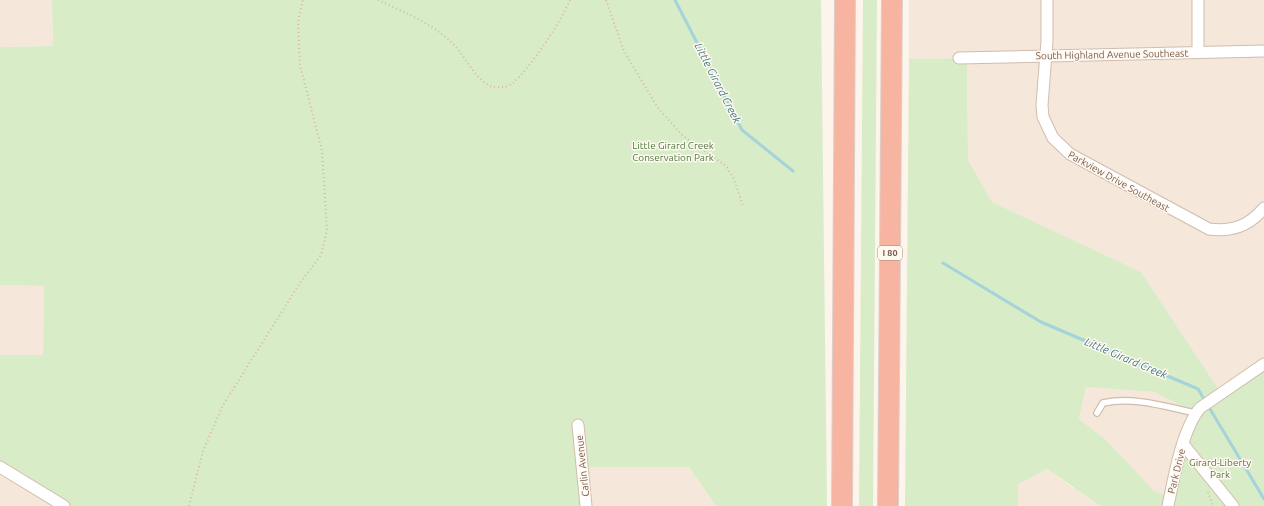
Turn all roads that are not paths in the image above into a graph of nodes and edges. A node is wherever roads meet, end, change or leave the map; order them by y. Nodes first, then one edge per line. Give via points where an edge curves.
1 (832, 0) edge
2 (845, 0) edge
3 (892, 0) edge
4 (1047, 0) edge
5 (1198, 0) edge
6 (1264, 51) edge
7 (1198, 52) junction
8 (1045, 56) junction
9 (959, 58) dead end
10 (845, 79) junction
11 (1264, 208) edge
12 (1264, 364) edge
13 (1198, 410) junction
14 (1097, 413) dead end
15 (578, 425) dead end
16 (1183, 444) junction
17 (0, 466) edge
18 (64, 506) edge
19 (586, 506) edge
20 (842, 506) edge
21 (888, 506) edge
22 (1168, 506) edge
23 (1234, 506) edge

1 - 10 highway via 832,31
2 - 10 highway
3 - 21 highway, I 80
4 - 8 street, Parkview Drive Southeast
5 - 7 street
6 - 7 street, South Highland Avenue Southeast
7 - 8 street, South Highland Avenue Southeast
8 - 9 street, South Highland Avenue Southeast
8 - 11 street, Parkview Drive Southeast via 1041,98 1044,117 1053,138 1070,154 1209,229 1238,228 1248,223
10 - 20 highway
12 - 13 street
13 - 14 lane via 1152,403 1112,401 1104,403
13 - 16 street via 1189,424
15 - 19 street, Carlin Avenue
16 - 22 street, Park Drive
16 - 23 street, Park Drive
17 - 18 street

